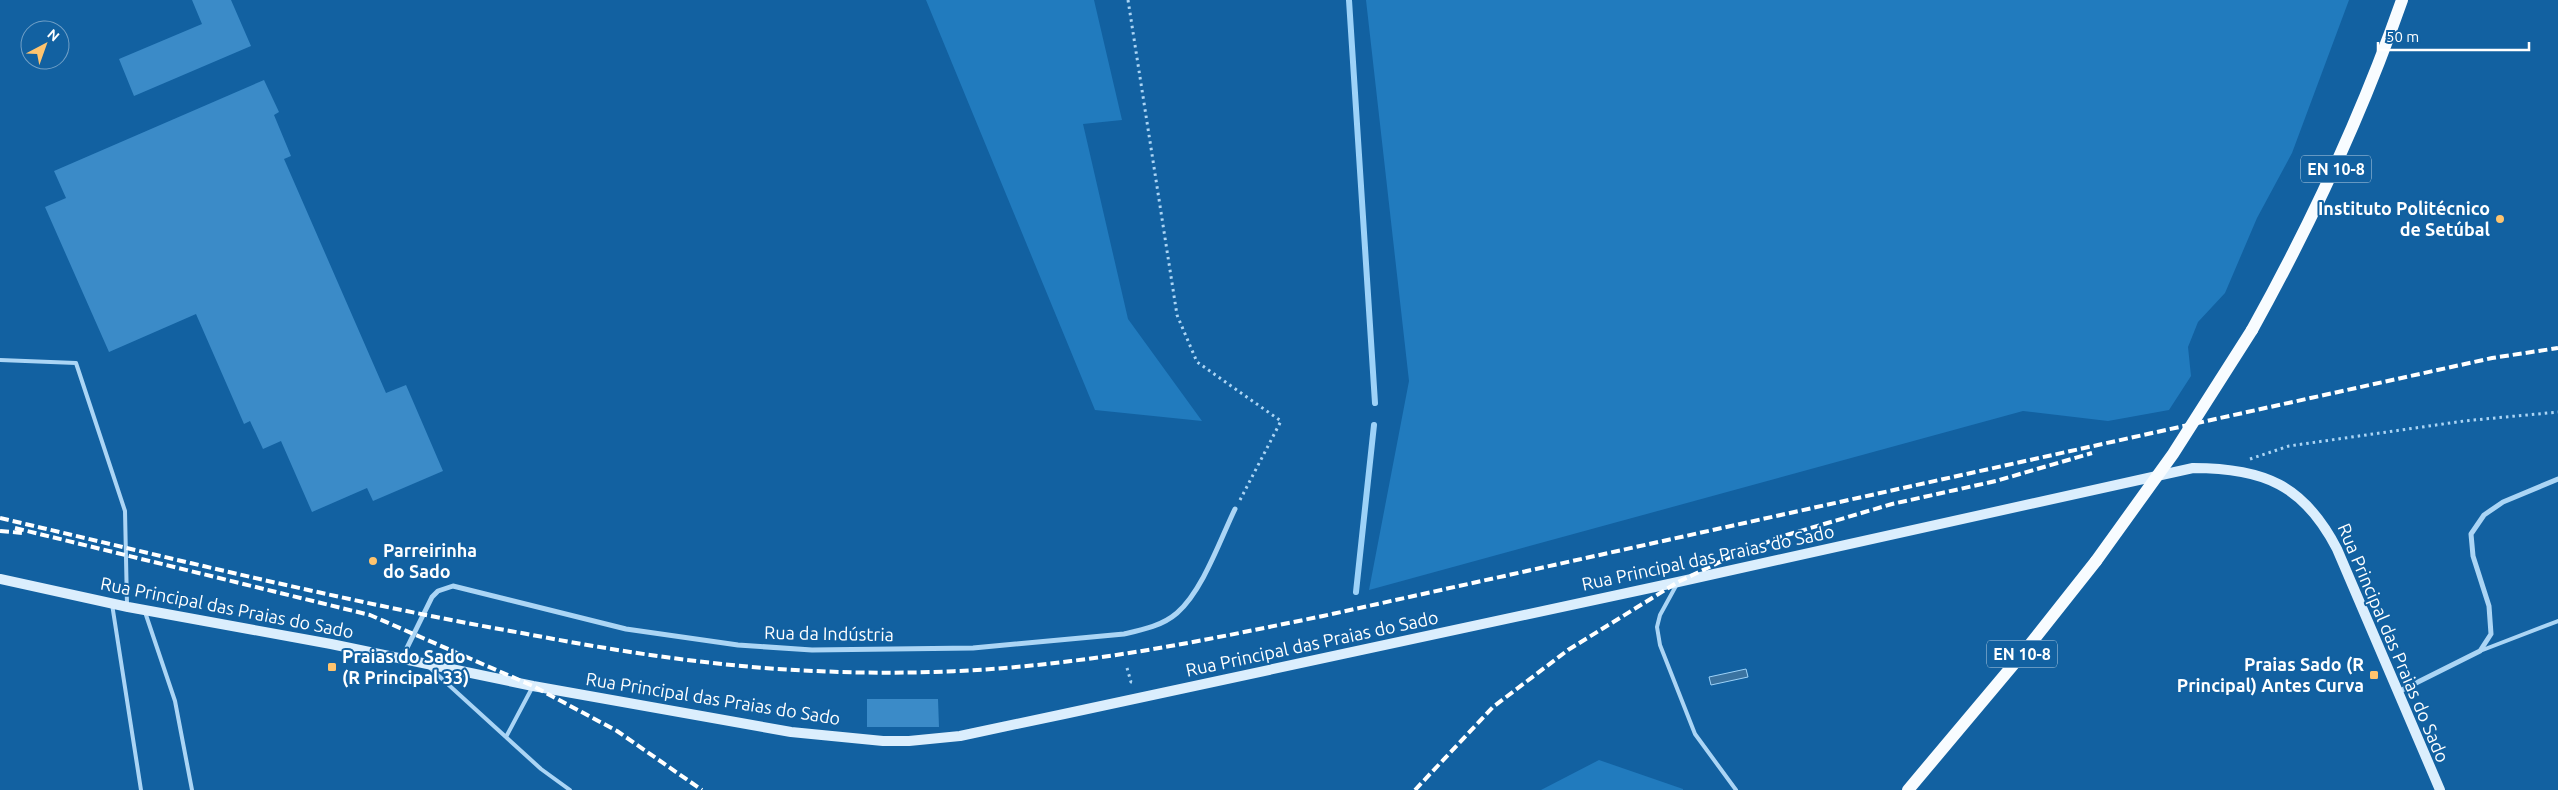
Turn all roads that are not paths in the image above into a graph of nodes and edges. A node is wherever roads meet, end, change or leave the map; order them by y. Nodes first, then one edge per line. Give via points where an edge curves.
1 (2402, 0) edge
2 (0, 360) edge
3 (2558, 479) edge
4 (1236, 509) road end
5 (0, 579) edge
6 (1678, 582) junction
7 (112, 604) junction
8 (128, 607) junction
9 (144, 610) junction
10 (2558, 620) edge
11 (2480, 651) junction
12 (402, 658) junction
13 (424, 663) junction
14 (534, 686) junction
15 (2398, 692) junction
16 (506, 737) junction
17 (141, 790) edge
18 (192, 790) edge
19 (570, 790) edge
20 (1736, 790) edge
21 (1908, 790) edge
22 (2440, 790) edge

1 - 21 main road, EN 10-8, bridge via 2367,97 2342,154 2252,330 2173,454 2096,561
2 - 8 lane via 76,364 125,511
3 - 11 street via 2503,502 2484,515 2471,534 2473,556 2489,606 2491,634
4 - 12 street, Rua da Indústria via 1200,583 1177,613 1148,629 1124,634 973,648 812,650 626,629 454,586 438,591 432,597
5 - 7 street, Rua Principal das Praias do Sado
6 - 14 street, Rua Principal das Praias do Sado via 935,739 883,741 792,732
6 - 15 street, Rua Principal das Praias do Sado via 2193,468 2224,468 2282,484 2324,523
6 - 20 lane via 1660,615 1660,645 1695,734
7 - 8 street, Rua Principal das Praias do Sado
7 - 17 lane
8 - 9 street, Rua Principal das Praias do Sado
9 - 12 street, Rua Principal das Praias do Sado
9 - 18 lane via 175,701
10 - 11 lane
11 - 15 street
12 - 13 street, Rua Principal das Praias do Sado
13 - 14 street, Rua Principal das Praias do Sado
13 - 16 lane
14 - 16 lane
15 - 22 street, Rua Principal das Praias do Sado
16 - 19 lane via 540,769

